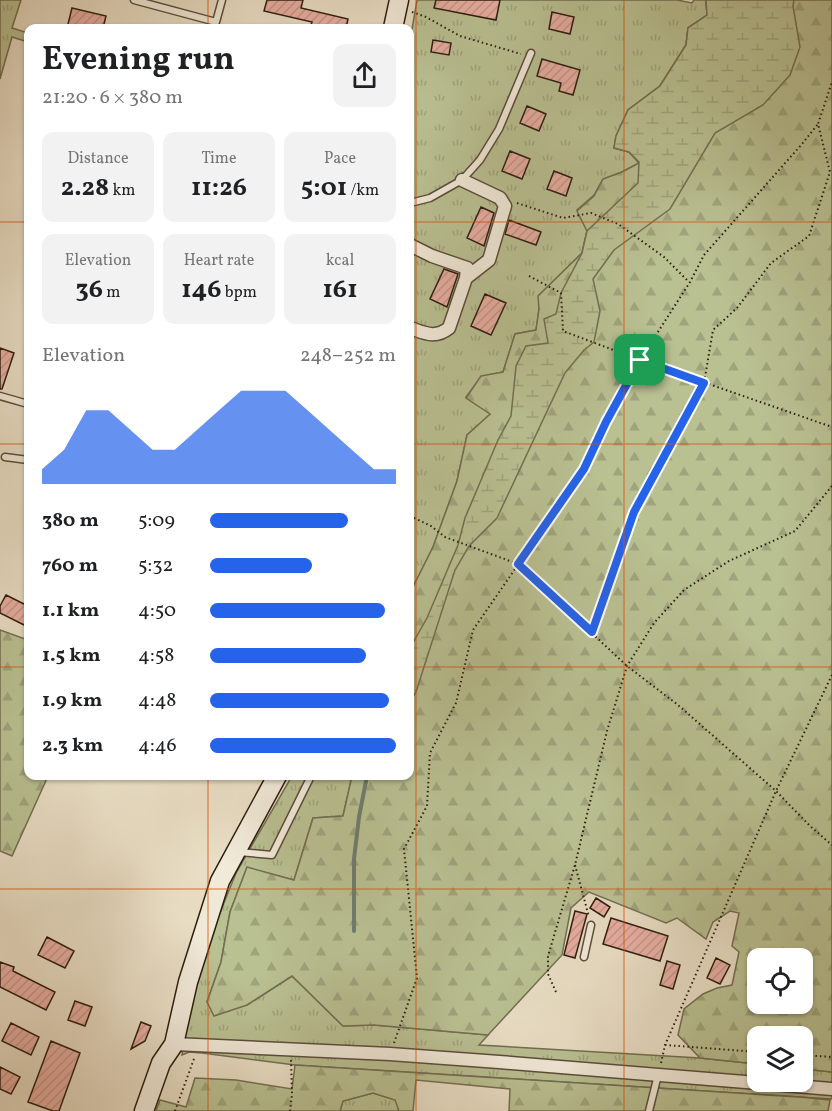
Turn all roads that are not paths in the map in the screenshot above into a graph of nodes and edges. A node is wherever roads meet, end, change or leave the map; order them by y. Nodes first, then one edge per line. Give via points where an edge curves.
1 (134, 0) edge
2 (222, 0) edge
3 (398, 4) edge
4 (394, 24) edge
5 (530, 54) road end
6 (462, 180) junction
7 (414, 202) edge
8 (414, 247) edge
9 (466, 278) junction
10 (414, 329) edge
11 (0, 396) edge
12 (24, 403) edge
13 (5, 457) dead end
14 (24, 459) edge
15 (275, 780) edge
16 (309, 780) edge
17 (236, 852) junction
18 (591, 925) road end
19 (584, 957) dead end
20 (174, 1044) junction
21 (658, 1075) junction
22 (832, 1089) edge
23 (144, 1111) edge
24 (650, 1111) edge

1 - 2 lane via 216,22
3 - 4 street
5 - 6 lane via 499,129
6 - 7 lane via 430,198
6 - 9 street via 500,198 505,206 489,260
8 - 9 street via 467,268
9 - 10 street via 449,328 430,335
11 - 12 lane
13 - 14 lane
15 - 17 street
16 - 17 lane via 272,855
17 - 20 street via 220,881 188,982
18 - 19 lane
20 - 21 street via 390,1054
20 - 23 street via 161,1063
21 - 22 street
21 - 24 lane

